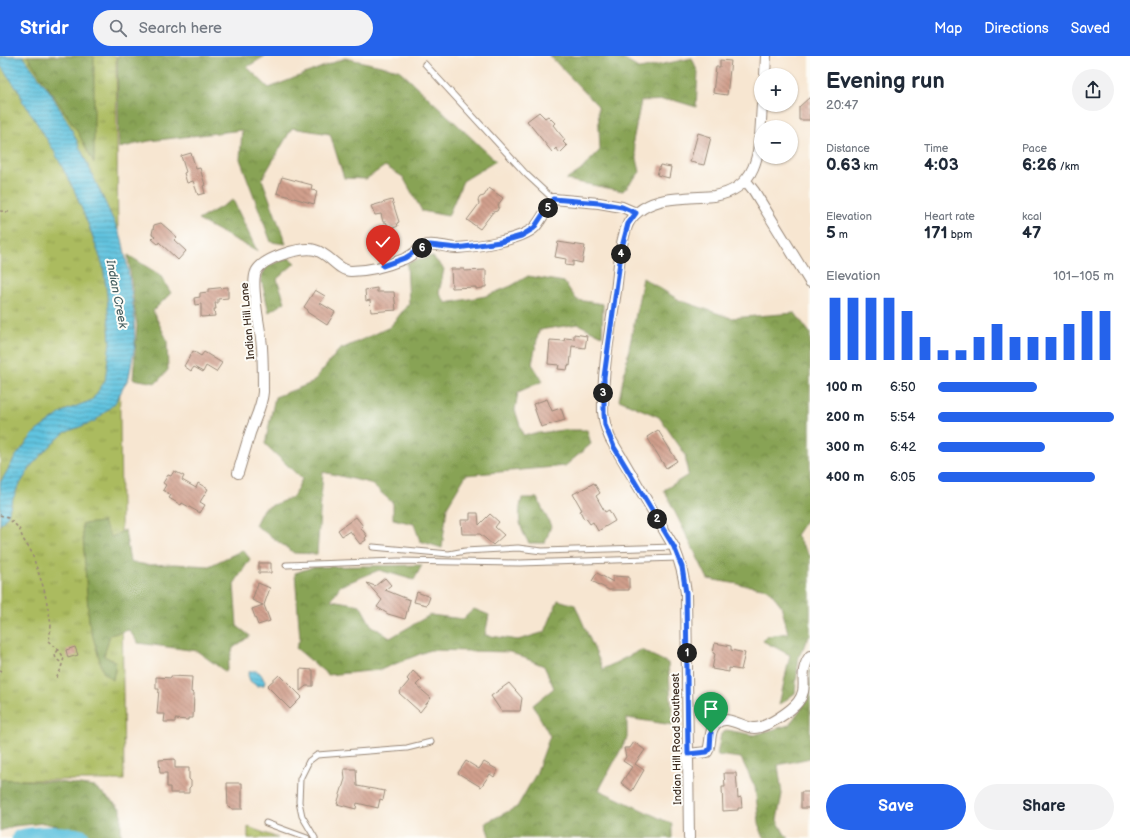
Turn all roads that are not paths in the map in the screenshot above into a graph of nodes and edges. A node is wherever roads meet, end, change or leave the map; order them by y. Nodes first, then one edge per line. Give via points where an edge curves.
1 (766, 56) edge
2 (425, 64) dead end
3 (765, 68) edge
4 (761, 112) edge
5 (746, 181) junction
6 (553, 199) junction
7 (636, 213) junction
8 (810, 282) edge
9 (238, 473) dead end
10 (373, 547) dead end
11 (674, 547) junction
12 (678, 558) junction
13 (286, 566) dead end
14 (810, 656) edge
15 (431, 742) dead end
16 (688, 754) junction
17 (266, 823) dead end
18 (307, 838) edge
19 (315, 838) edge
20 (689, 838) edge

1 - 3 street
2 - 6 lane via 526,174
4 - 5 street via 757,160
5 - 7 street via 739,187 714,196 658,201
5 - 8 street
6 - 7 street via 599,203 622,207
6 - 9 street, Indian Hill Lane via 534,228 521,236 500,242 457,248 424,246 405,258 366,270 349,271 341,268 330,257 307,249 277,256 263,263 255,273 262,347 263,394
7 - 11 street, Indian Hill Road Southeast via 628,224 622,247 604,377 605,425 614,447
10 - 11 lane via 449,554 518,548 542,551
11 - 12 street, Indian Hill Road Southeast
12 - 13 lane via 520,563 398,561
12 - 16 street, Indian Hill Road Southeast via 686,593
14 - 16 street via 804,670 803,694 793,708 756,728 725,720 719,721 711,733 710,748 707,752
15 - 19 lane via 407,748 317,755 309,761 300,779 300,809
16 - 20 street, Indian Hill Road Southeast
17 - 18 lane

